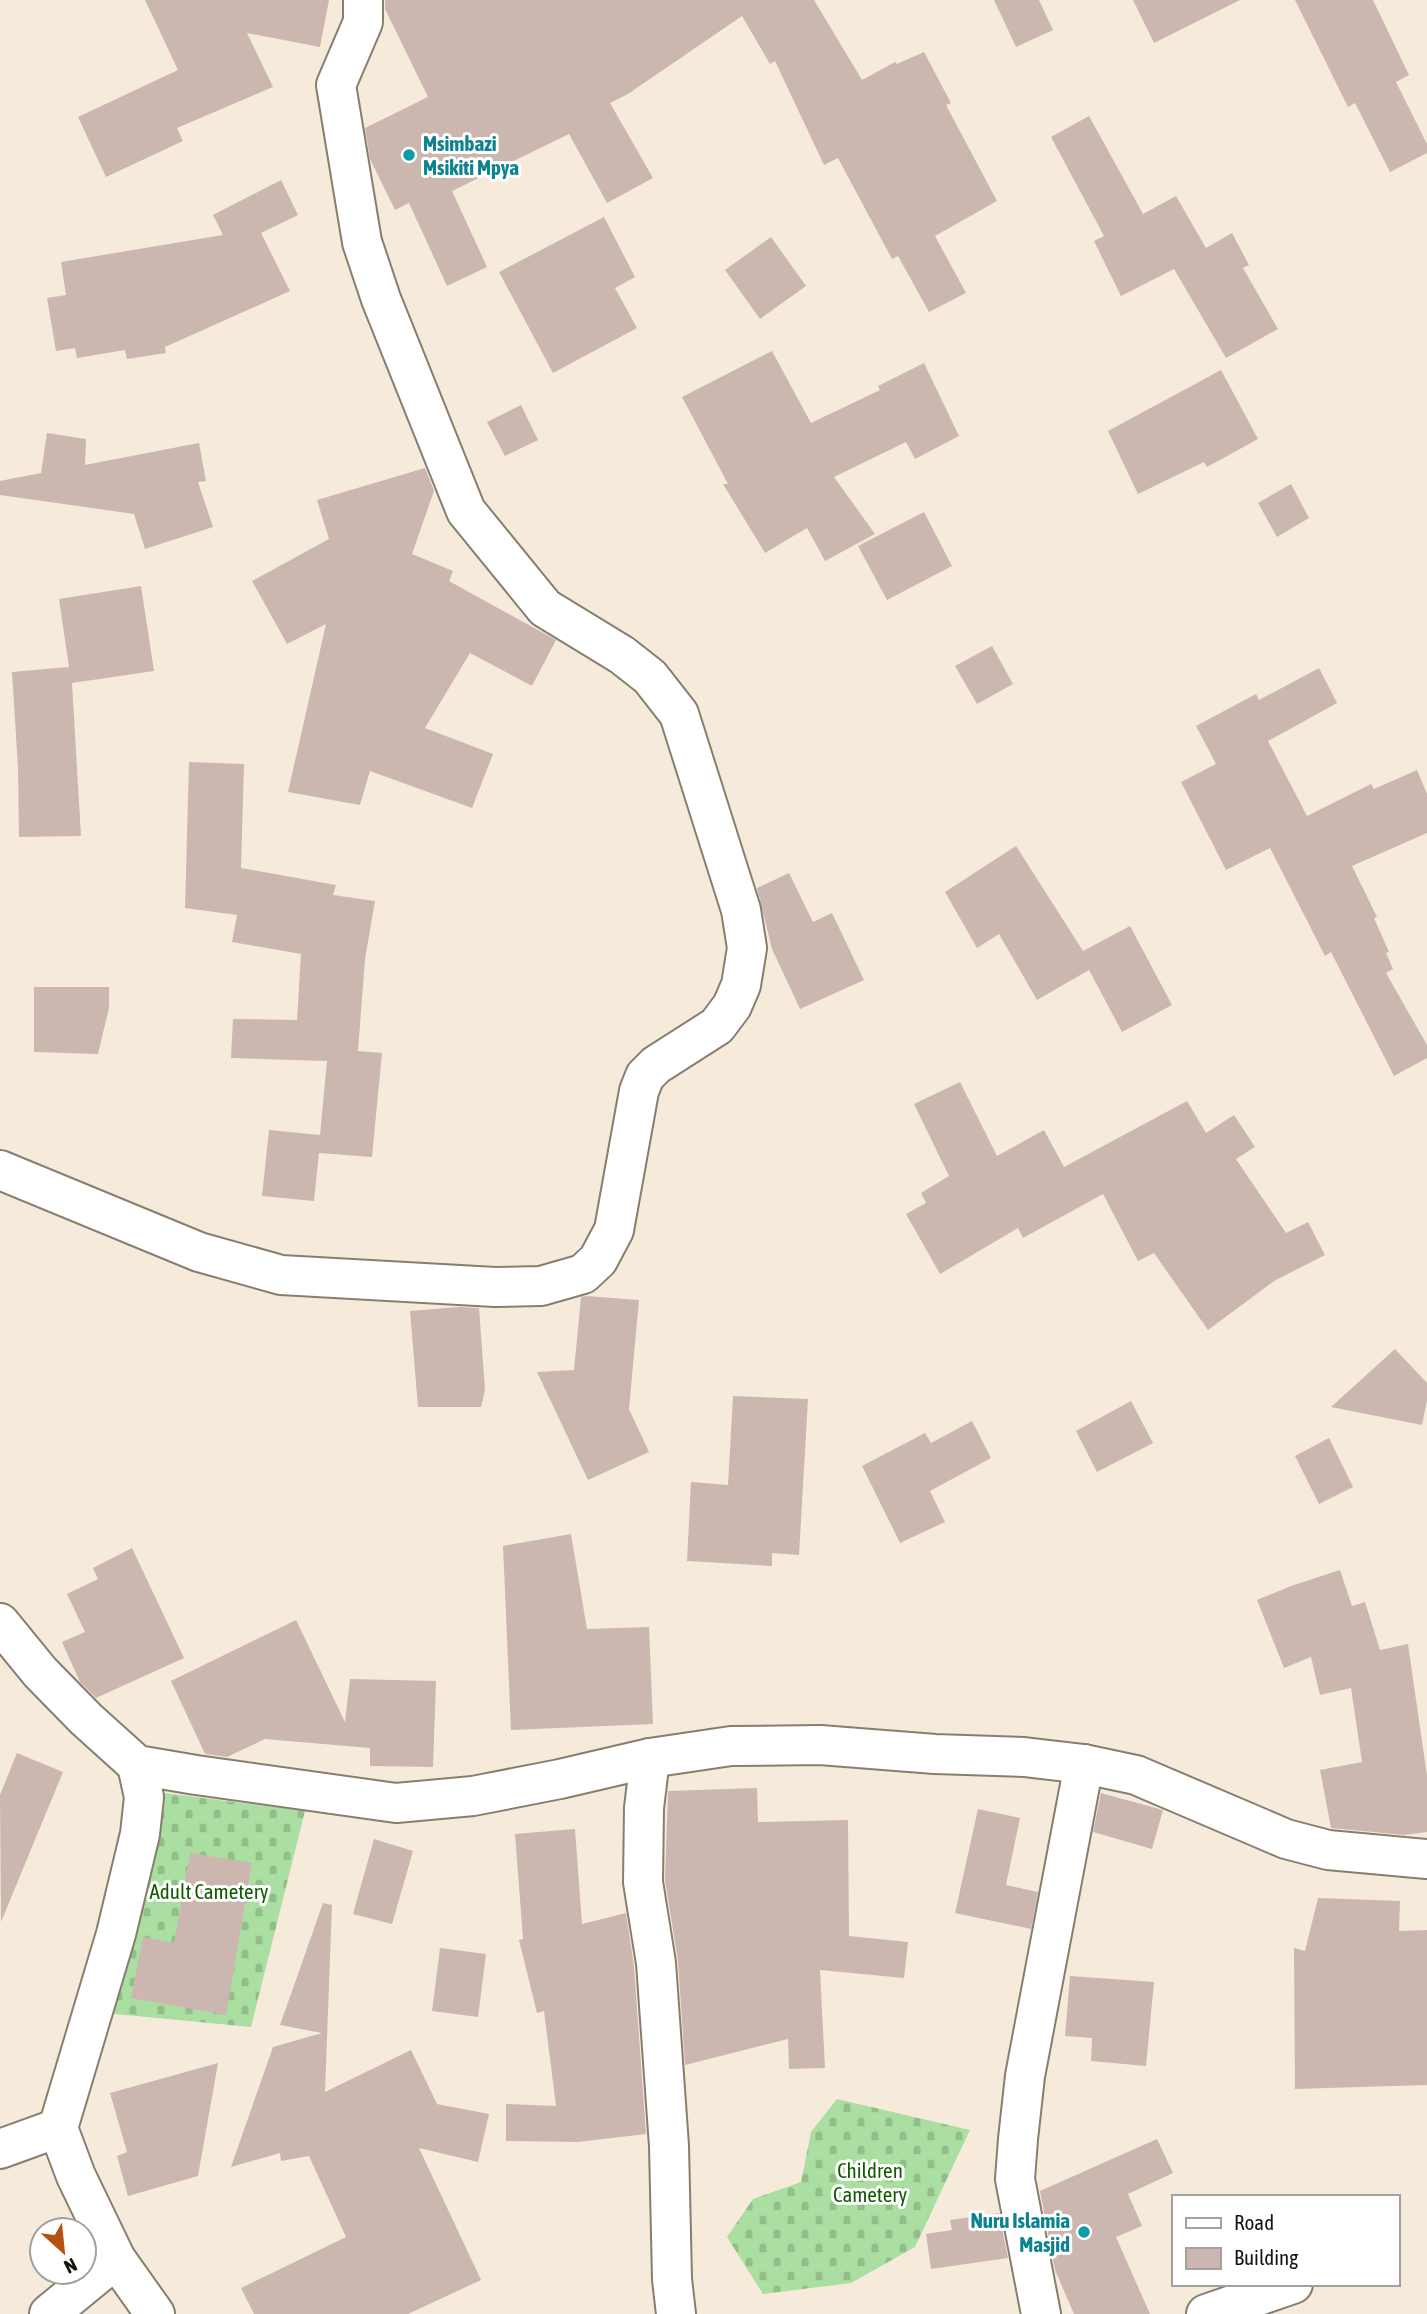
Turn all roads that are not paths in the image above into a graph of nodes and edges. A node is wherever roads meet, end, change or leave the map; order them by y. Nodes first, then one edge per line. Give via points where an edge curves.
1 (363, 0) edge
2 (0, 1170) edge
3 (0, 1623) edge
4 (650, 1758) junction
5 (1084, 1763) junction
6 (137, 1765) junction
7 (1427, 1859) edge
8 (58, 2128) junction
9 (0, 2149) edge
10 (116, 2259) junction
11 (1287, 2286) edge
12 (49, 2314) edge
13 (155, 2314) edge
14 (676, 2314) edge
15 (1041, 2314) edge
16 (1206, 2314) edge

1 - 2 street via 363,22 336,85 362,242 381,299 466,512 545,608 622,654 650,677 679,714 741,910 747,948 741,985 716,1026 645,1076 614,1230 598,1260 583,1274 541,1286 281,1275 199,1252
3 - 6 street via 49,1682
4 - 5 street via 731,1746 820,1745
4 - 6 street via 472,1796 396,1803
4 - 14 street via 643,1882 656,1963
5 - 7 street via 1136,1775 1286,1839 1328,1850
5 - 15 street via 1025,2076 1017,2152 1015,2179
6 - 8 street via 144,1797 140,1834 116,1934
8 - 9 street
8 - 10 street
10 - 12 street
10 - 13 street
11 - 16 street

